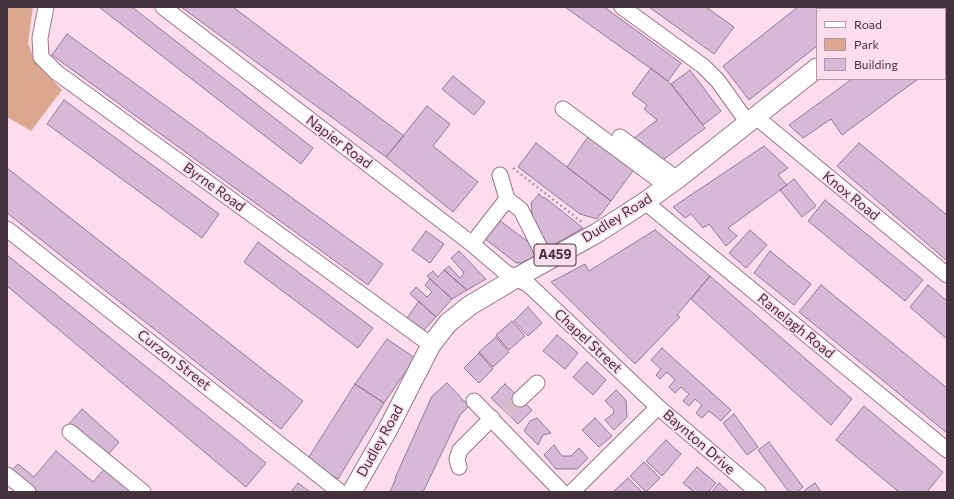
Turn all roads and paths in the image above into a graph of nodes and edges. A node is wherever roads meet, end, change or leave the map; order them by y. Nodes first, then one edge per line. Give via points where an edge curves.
1 (46, 7) edge
2 (163, 7) edge
3 (622, 7) edge
4 (816, 69) edge
5 (563, 109) dead end
6 (752, 120) junction
7 (620, 137) dead end
8 (504, 170) joint
9 (672, 183) junction
10 (507, 199) junction
11 (645, 202) junction
12 (7, 229) edge
13 (596, 233) junction
14 (472, 244) junction
15 (546, 260) junction
16 (947, 274) edge
17 (516, 278) junction
18 (431, 344) junction
19 (537, 383) dead end
20 (520, 399) tunnel mouth
21 (474, 401) dead end
22 (658, 407) junction
23 (497, 417) junction
24 (70, 432) dead end
25 (947, 450) edge
26 (459, 467) dead end
27 (7, 475) edge
28 (28, 492) edge
29 (143, 492) edge
30 (340, 492) edge
31 (352, 492) edge
32 (562, 492) edge
33 (572, 492) edge
34 (758, 492) edge

1 - 18 street, Byrne Road via 40,38 41,57 56,72
2 - 14 street, Napier Road
3 - 6 street, Knox Road via 703,66
4 - 6 main road, Dudley Road / A459
5 - 9 street
6 - 9 main road, Dudley Road / A459
6 - 16 street, Knox Road
7 - 9 street
8 - 10 street
8 - 13 path
9 - 11 main road, Dudley Road / A459
10 - 14 street
10 - 15 street via 521,210
11 - 13 main road, Dudley Road / A459
11 - 25 street, Ranelagh Road
12 - 30 street, Curzon Street
13 - 15 main road, Dudley Road / A459
14 - 17 street, Napier Road
15 - 17 main road, Dudley Road / A459
17 - 18 main road, Dudley Road / A459 via 457,315
17 - 22 street, Chapel Street via 529,285
18 - 31 main road, Dudley Road / A459 via 388,429
19 - 20 street
21 - 23 street
22 - 33 street
22 - 34 street, Baynton Drive
23 - 26 street via 460,450 457,459
23 - 32 street
24 - 29 street
27 - 28 street

